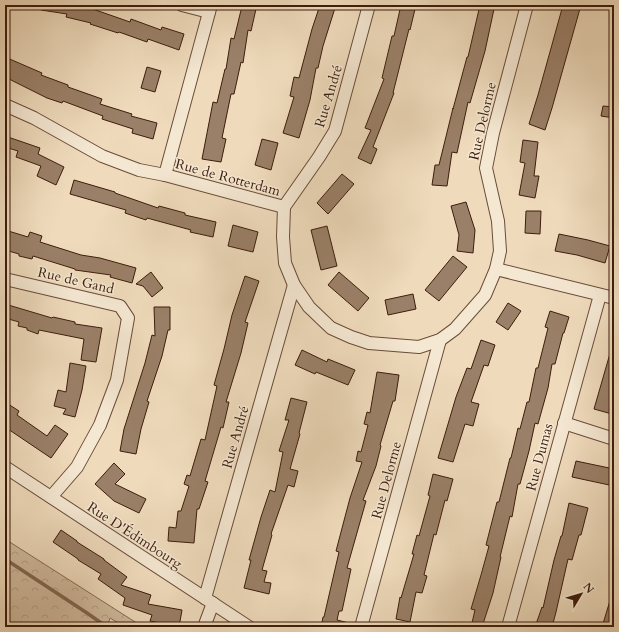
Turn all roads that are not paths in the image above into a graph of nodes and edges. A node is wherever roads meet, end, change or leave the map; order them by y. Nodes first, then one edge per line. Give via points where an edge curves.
1 (182, 5) edge
2 (370, 5) edge
3 (528, 5) edge
4 (210, 9) edge
5 (5, 105) edge
6 (165, 175) junction
7 (284, 207) junction
8 (496, 269) junction
9 (5, 279) edge
10 (294, 285) junction
11 (600, 295) junction
12 (614, 298) edge
13 (440, 340) junction
14 (564, 423) junction
15 (614, 439) edge
16 (5, 467) edge
17 (51, 497) junction
18 (209, 600) junction
19 (204, 627) edge
20 (249, 627) edge
21 (361, 627) edge
22 (508, 627) edge

1 - 4 street
2 - 7 street, Rue André via 335,131
3 - 8 street, Rue Delorme via 486,168 498,221 500,251
4 - 6 street
5 - 6 street, Rue de Rotterdam via 102,156 139,170
6 - 7 street, Rue de Rotterdam
7 - 10 street, Rue de Rotterdam via 285,263
8 - 11 street
8 - 13 street, Rue de Rotterdam via 485,295 455,329
9 - 17 street, Rue de Gand via 120,306 128,318 117,380 100,425 77,467
10 - 13 street, Rue de Rotterdam via 309,307 331,328 351,337 369,343 419,348
10 - 18 street, Rue André
11 - 12 street
11 - 14 street, Rue Dumas
13 - 21 street, Rue Delorme
14 - 15 street
14 - 22 street, Rue Dumas
16 - 17 street, Rue D'Édimbourg
17 - 18 street, Rue D'Édimbourg
18 - 19 street, Rue André
18 - 20 street, Rue D'Édimbourg

